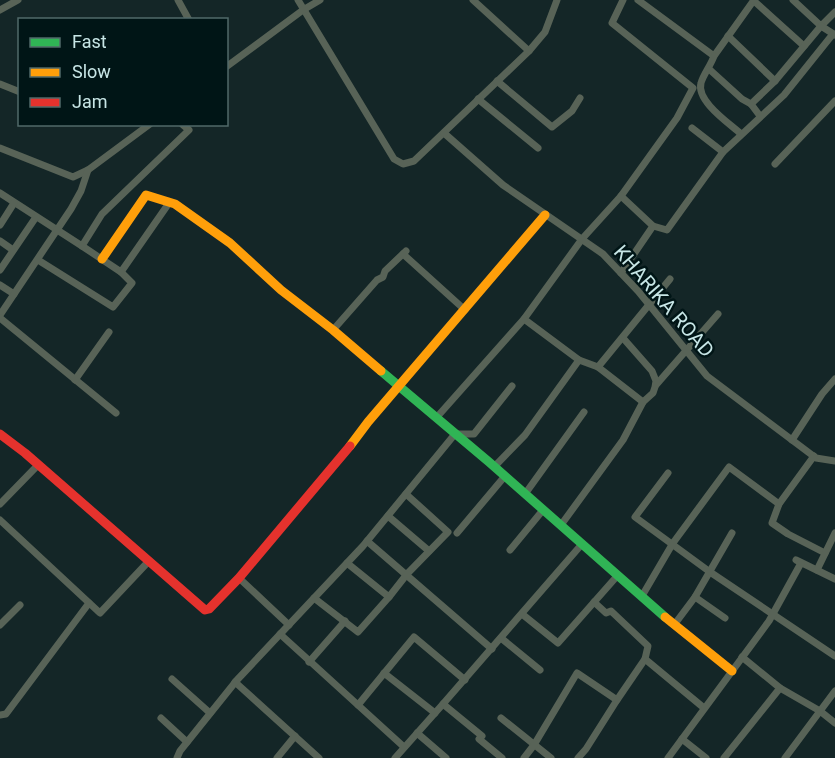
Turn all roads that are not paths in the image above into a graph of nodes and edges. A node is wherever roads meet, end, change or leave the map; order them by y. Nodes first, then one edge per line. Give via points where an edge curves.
1 (18, 0) edge
2 (178, 0) edge
3 (298, 0) edge
4 (320, 0) edge
5 (473, 0) edge
6 (557, 0) edge
7 (623, 0) edge
8 (638, 0) edge
9 (754, 0) edge
10 (792, 0) edge
11 (0, 10) edge
12 (303, 10) junction
13 (835, 12) edge
14 (188, 18) edge
15 (821, 27) junction
16 (834, 35) edge
17 (728, 36) junction
18 (804, 46) junction
19 (529, 51) junction
20 (714, 56) junction
21 (228, 66) edge
22 (709, 69) junction
23 (497, 81) junction
24 (775, 81) junction
25 (0, 84) edge
26 (18, 91) edge
27 (580, 98) dead end
28 (478, 99) junction
29 (835, 101) edge
30 (752, 104) junction
31 (760, 116) junction
32 (147, 126) edge
33 (185, 126) edge
34 (692, 128) dead end
35 (444, 133) junction
36 (741, 134) junction
37 (0, 148) edge
38 (538, 148) dead end
39 (723, 152) junction
40 (776, 164) dead end
41 (88, 170) junction
42 (0, 193) edge
43 (621, 196) junction
44 (14, 203) junction
45 (169, 203) junction
46 (545, 214) junction
47 (36, 217) junction
48 (0, 225) edge
49 (653, 226) junction
50 (58, 230) junction
51 (582, 239) junction
52 (0, 241) edge
53 (81, 246) junction
54 (13, 250) junction
55 (102, 259) junction
56 (38, 260) junction
57 (0, 270) edge
58 (121, 272) junction
59 (621, 273) junction
60 (670, 279) dead end
61 (0, 285) edge
62 (14, 294) junction
63 (650, 305) junction
64 (465, 310) junction
65 (717, 314) dead end
66 (0, 317) edge
67 (524, 319) junction
68 (333, 330) junction
69 (109, 332) dead end
70 (623, 338) junction
71 (688, 351) junction
72 (579, 360) junction
73 (598, 367) junction
74 (835, 379) edge
75 (75, 380) junction
76 (400, 386) junction
77 (512, 386) dead end
78 (655, 387) junction
79 (643, 402) junction
80 (584, 412) dead end
81 (116, 413) dead end
82 (436, 417) junction
83 (0, 434) edge
84 (455, 434) junction
85 (792, 440) junction
86 (814, 456) junction
87 (835, 461) edge
88 (37, 465) junction
89 (494, 467) junction
90 (668, 472) dead end
91 (505, 476) junction
92 (406, 494) junction
93 (525, 494) junction
94 (0, 504) edge
95 (779, 504) junction
96 (543, 510) junction
97 (388, 516) junction
98 (0, 520) edge
99 (561, 525) junction
100 (457, 533) dead end
101 (732, 533) dead end
102 (835, 533) edge
103 (367, 541) junction
104 (582, 543) junction
105 (673, 543) junction
106 (510, 550) dead end
107 (429, 551) junction
108 (825, 553) junction
109 (148, 562) junction
110 (347, 562) junction
111 (817, 570) junction
112 (710, 572) junction
113 (407, 574) junction
114 (618, 575) junction
115 (239, 578) junction
116 (835, 579) edge
117 (642, 596) junction
118 (389, 597) junction
119 (695, 597) junction
120 (314, 598) junction
121 (594, 602) junction
122 (89, 603) junction
123 (20, 605) dead end
124 (522, 614) junction
125 (773, 614) junction
126 (725, 618) dead end
127 (345, 621) junction
128 (0, 625) edge
129 (289, 625) junction
130 (674, 625) junction
131 (280, 634) junction
132 (501, 638) junction
133 (492, 649) junction
134 (835, 656) edge
135 (742, 657) junction
136 (645, 659) junction
137 (309, 662) junction
138 (540, 670) dead end
139 (732, 671) junction
140 (384, 673) junction
141 (172, 679) dead end
142 (465, 680) junction
143 (235, 682) junction
144 (780, 688) junction
145 (835, 691) edge
146 (617, 700) junction
147 (444, 704) junction
148 (358, 705) junction
149 (704, 708) junction
150 (820, 711) junction
151 (210, 713) junction
152 (435, 714) junction
153 (0, 715) edge
154 (161, 718) dead end
155 (501, 718) dead end
156 (835, 723) edge
157 (417, 733) junction
158 (295, 736) junction
159 (682, 739) junction
160 (187, 742) junction
161 (534, 745) junction
162 (404, 747) junction
163 (177, 758) edge
164 (277, 758) edge
165 (319, 758) edge
166 (394, 758) edge
167 (446, 758) edge
168 (502, 758) edge
169 (524, 758) edge
170 (551, 758) edge
171 (578, 758) edge
172 (668, 758) edge
173 (706, 758) edge
174 (724, 758) edge
175 (785, 758) edge

1 - 11 street
2 - 14 street
3 - 12 street
4 - 12 street
5 - 19 street
6 - 19 street via 545,32
7 - 43 street via 612,23 693,88 677,118
8 - 20 street
9 - 17 street
9 - 18 street
10 - 15 street
12 - 21 street
12 - 35 street via 394,159 402,164 414,161
13 - 15 street
15 - 16 street
15 - 18 street
16 - 31 street via 784,95
17 - 20 street
17 - 24 street
18 - 24 street
19 - 23 street
20 - 22 street
22 - 30 street
22 - 36 street via 700,92
23 - 27 street via 552,127 572,111
23 - 28 street
24 - 30 street
25 - 26 street
28 - 35 street
28 - 38 street
29 - 40 street
30 - 31 street
31 - 36 street
32 - 41 street
33 - 53 street via 189,130 102,214
34 - 39 street
35 - 46 street, KHARIKA ROAD via 503,185
36 - 39 street
37 - 41 street via 73,177
39 - 49 street via 667,230
41 - 50 street via 81,191
42 - 44 street
43 - 49 street
43 - 51 street
44 - 47 street
44 - 48 street
45 - 55 street via 146,195
45 - 58 street
45 - 68 street via 230,243
46 - 51 street, KHARIKA ROAD
46 - 64 street
47 - 50 street
47 - 54 street
49 - 59 street
50 - 53 street
50 - 56 street
51 - 59 street, KHARIKA ROAD
51 - 67 street
52 - 54 street
53 - 55 street
54 - 57 street
55 - 58 street
56 - 58 street via 113,307 132,283
56 - 62 street
59 - 63 street, KHARIKA ROAD
60 - 63 street
61 - 62 street
62 - 66 street
63 - 70 street
63 - 71 street, KHARIKA ROAD
64 - 68 street via 405,252
64 - 76 street
65 - 71 street
66 - 75 street
67 - 72 street
67 - 82 street
68 - 76 street
69 - 75 street
70 - 73 street
70 - 78 street via 652,371
71 - 78 street
71 - 85 street, KHARIKA ROAD via 707,376
72 - 73 street
72 - 89 street via 525,435
73 - 79 street
74 - 85 street
75 - 81 street
76 - 82 street
76 - 115 street
77 - 84 street via 474,434
78 - 79 street
79 - 99 street via 623,440
80 - 93 street
82 - 84 street
83 - 88 street
84 - 89 street
84 - 92 street
85 - 86 street, KHARIKA ROAD
86 - 87 street, KHARIKA ROAD
86 - 95 street
88 - 94 street
88 - 109 street
89 - 91 street
90 - 105 street via 635,517
91 - 93 street
91 - 100 street
92 - 97 street
92 - 107 street via 448,532
93 - 96 street
95 - 105 street via 729,467
95 - 108 street via 772,523
96 - 99 street
96 - 106 street
97 - 103 street
97 - 107 street
98 - 122 street
99 - 104 street
101 - 112 street
102 - 108 street
103 - 110 street
103 - 113 street
104 - 114 street
104 - 124 street
105 - 112 street
105 - 117 street
107 - 113 street
108 - 111 street
109 - 115 street via 205,610
109 - 122 street via 100,613
110 - 118 street
110 - 120 street
111 - 116 street
111 - 125 street via 799,562
112 - 119 street
112 - 125 street
113 - 118 street
113 - 133 street
114 - 117 street
114 - 121 street
115 - 129 street
117 - 130 street
118 - 127 street via 358,632
119 - 126 street
119 - 130 street
120 - 127 street
120 - 129 street
121 - 124 street via 558,643
121 - 136 street via 606,613 611,611 648,646
122 - 153 street via 6,714
123 - 128 street
124 - 132 street
125 - 134 street
125 - 135 street
127 - 137 street
129 - 131 street
130 - 139 street
131 - 137 street
131 - 143 street
132 - 133 street
132 - 138 street
133 - 142 street
135 - 139 street
135 - 144 street
136 - 146 street
136 - 149 street
137 - 148 street
139 - 149 street
140 - 142 street via 414,637
140 - 148 street
140 - 152 street
141 - 151 street
142 - 147 street
143 - 151 street
143 - 158 street
144 - 150 street
144 - 174 street
145 - 150 street
146 - 161 street via 578,673
146 - 171 street
147 - 152 street
147 - 168 street
148 - 162 street
149 - 159 street
150 - 156 street
150 - 175 street
151 - 160 street
152 - 157 street
154 - 160 street
155 - 161 street
157 - 162 street
157 - 167 street
158 - 164 street
158 - 165 street
159 - 172 street
159 - 173 street
160 - 163 street
161 - 169 street
161 - 170 street
162 - 166 street

